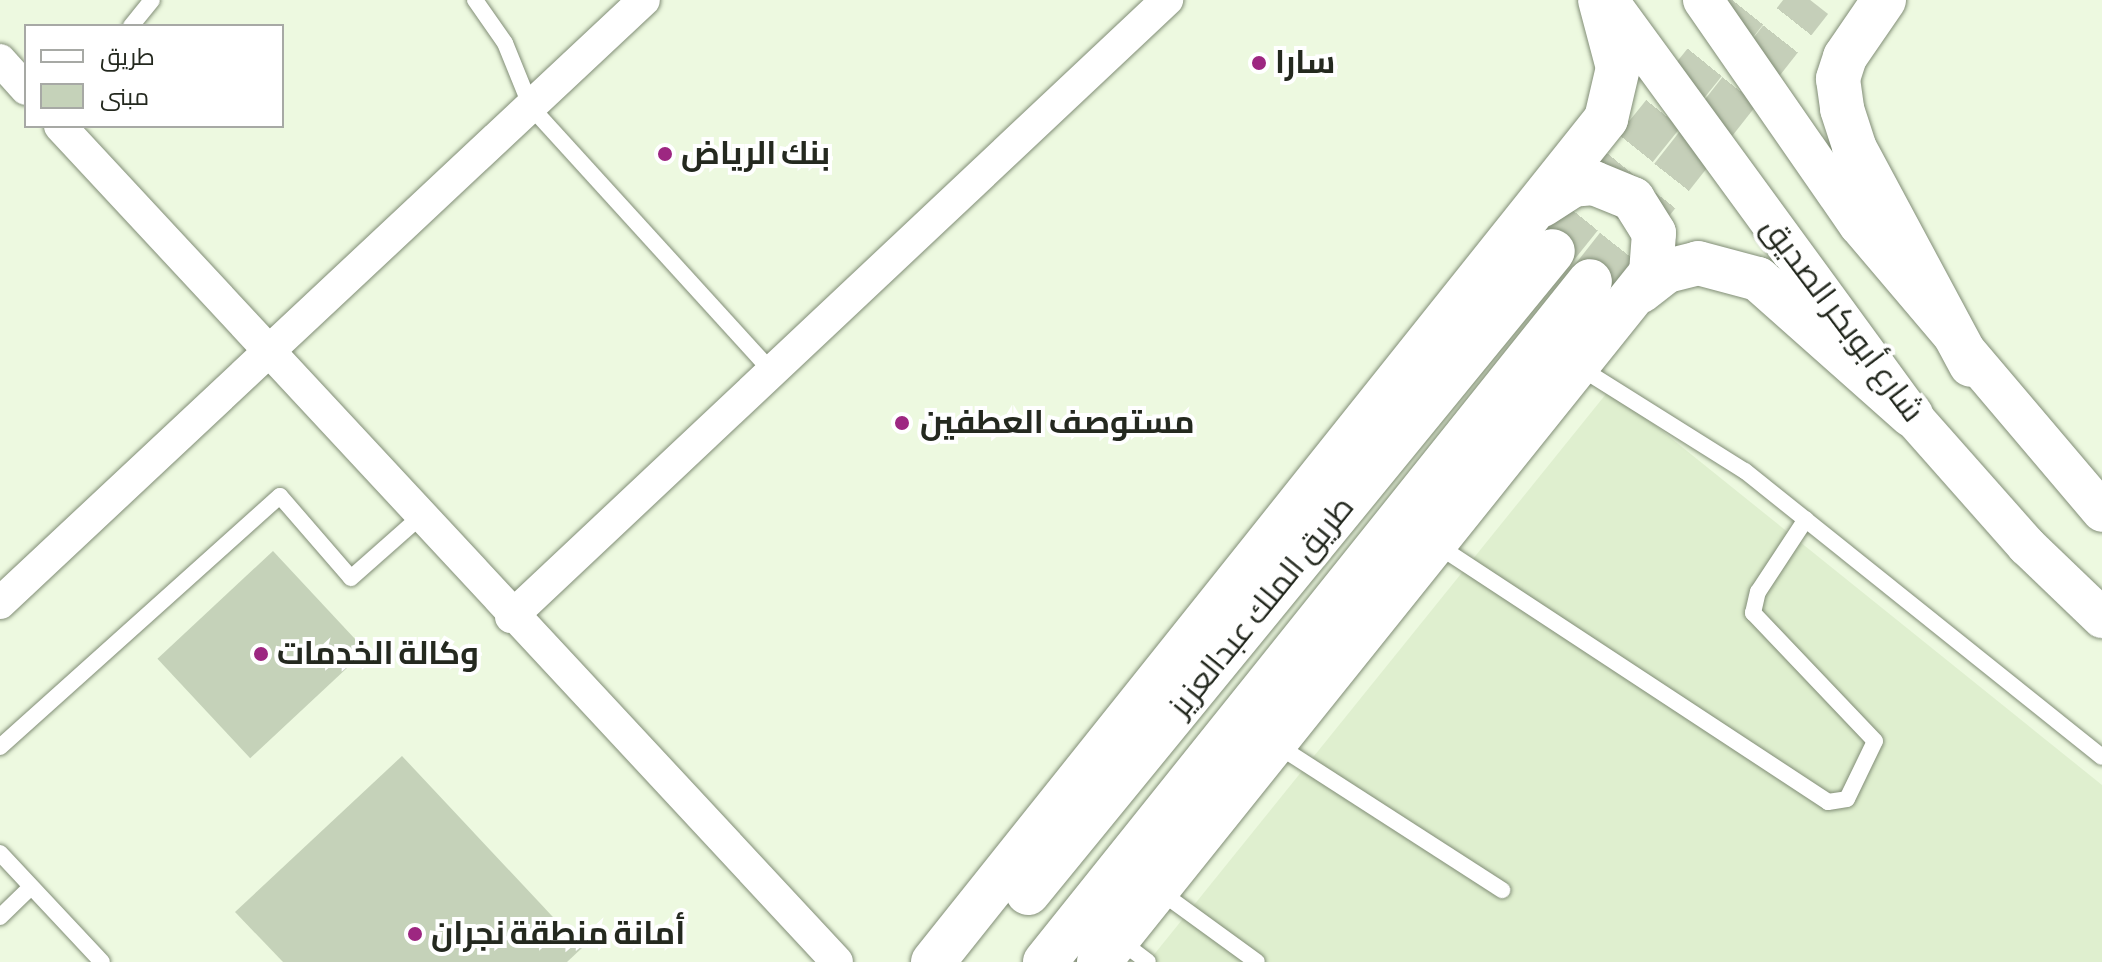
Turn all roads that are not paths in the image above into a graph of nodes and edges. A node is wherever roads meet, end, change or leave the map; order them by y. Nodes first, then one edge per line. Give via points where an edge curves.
1 (152, 0) edge
2 (475, 0) edge
3 (644, 0) edge
4 (1167, 0) edge
5 (1600, 0) edge
6 (1608, 0) edge
7 (1703, 0) edge
8 (1842, 0) edge
9 (1852, 0) edge
10 (1884, 0) edge
11 (133, 24) edge
12 (0, 60) edge
13 (24, 87) edge
14 (531, 107) junction
15 (62, 128) edge
16 (1537, 209) junction
17 (1553, 251) tunnel mouth
18 (1590, 281) tunnel mouth
19 (1641, 291) junction
20 (269, 354) junction
21 (1971, 365) junction
22 (1579, 367) junction
23 (771, 371) junction
24 (1911, 415) junction
25 (2102, 512) edge
26 (420, 517) junction
27 (1806, 519) junction
28 (1436, 544) junction
29 (0, 603) edge
30 (511, 617) junction
31 (2102, 618) edge
32 (1276, 744) junction
33 (0, 747) edge
34 (2102, 757) edge
35 (0, 853) edge
36 (31, 887) junction
37 (1158, 889) junction
38 (1502, 890) dead end
39 (0, 917) edge
40 (1122, 954) edge
41 (102, 962) edge
42 (837, 962) edge
43 (933, 962) edge
44 (971, 962) edge
45 (1045, 962) edge
46 (1257, 962) edge

1 - 11 lane
2 - 14 lane via 505,43
3 - 14 street
4 - 23 street
5 - 16 main road via 1613,38 1617,88 1606,119
6 - 24 street, شارع أبوبكر الصديق
7 - 21 street via 1859,225
8 - 9 main road
10 - 21 main road via 1845,57 1838,79 1842,109 1854,147
12 - 13 street
14 - 20 street
14 - 23 lane
15 - 20 street
16 - 19 main road via 1573,185 1615,188 1633,199 1654,233 1656,253
16 - 43 main road
17 - 44 main road, طريق الملك عبدالعزيز
18 - 45 main road, طريق الملك عبدالعزيز
19 - 22 main road
19 - 24 main road via 1667,271 1698,263 1758,279
20 - 26 street
20 - 29 street
21 - 25 street
22 - 27 lane via 1745,471
22 - 28 main road
23 - 30 street
24 - 31 street, شارع أبوبكر الصديق via 2027,546
26 - 30 street
26 - 33 lane via 351,578 280,496
27 - 28 lane via 1758,592 1753,613 1875,741 1847,799 1828,802
27 - 34 lane
28 - 32 main road
30 - 42 street
32 - 37 main road
32 - 38 lane
35 - 36 lane
36 - 39 lane
36 - 41 lane
37 - 40 main road
37 - 46 lane

